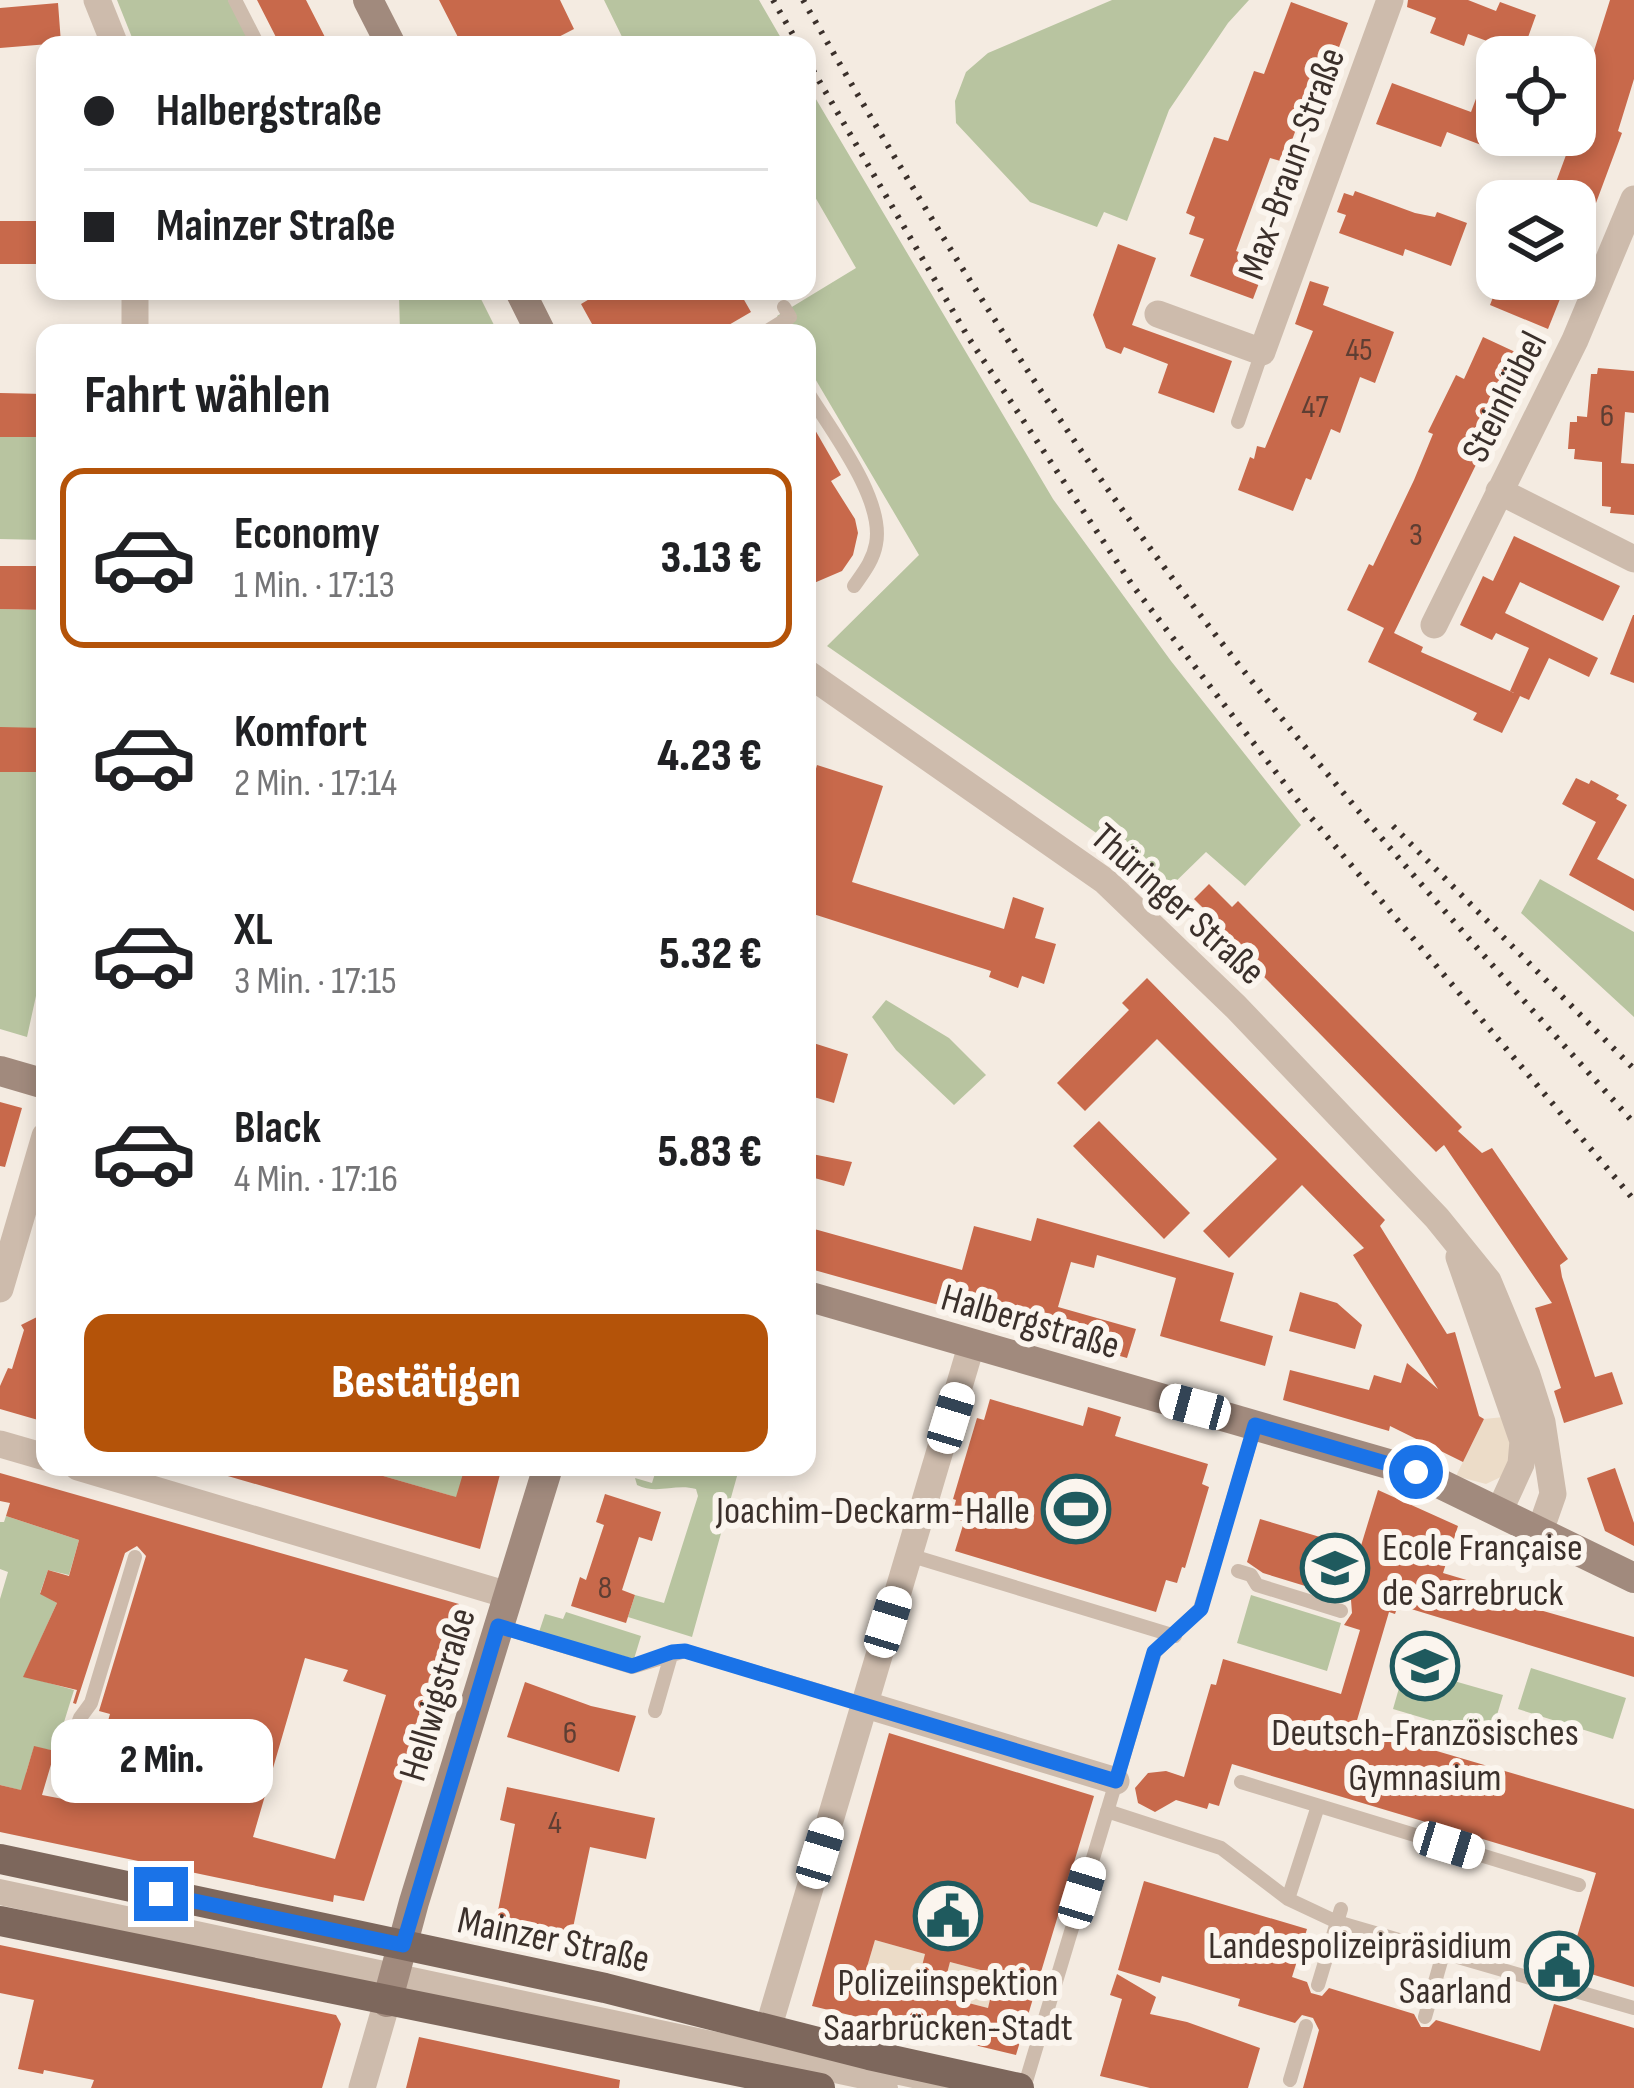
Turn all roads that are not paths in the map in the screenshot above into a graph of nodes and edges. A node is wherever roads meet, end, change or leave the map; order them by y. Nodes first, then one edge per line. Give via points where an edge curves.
1 (97, 0) edge
2 (235, 0) edge
3 (368, 0) edge
4 (1390, 0) edge
5 (111, 36) edge
6 (253, 36) edge
7 (386, 36) edge
8 (1634, 199) edge
9 (784, 307) dead end
10 (1158, 314) dead end
11 (779, 324) edge
12 (1262, 352) junction
13 (816, 407) edge
14 (1238, 422) dead end
15 (1499, 491) junction
16 (1634, 559) edge
17 (854, 586) dead end
18 (1434, 625) dead end
19 (816, 680) edge
20 (0, 1071) edge
21 (36, 1081) edge
22 (36, 1167) edge
23 (1454, 1241) junction
24 (0, 1289) edge
25 (816, 1299) edge
26 (973, 1343) junction
27 (1255, 1425) junction
28 (0, 1444) edge
29 (36, 1454) edge
30 (545, 1476) edge
31 (156, 1478) edge
32 (1499, 1512) junction
33 (1540, 1532) junction
34 (909, 1555) junction
35 (135, 1557) dead end
36 (1238, 1571) dead end
37 (1634, 1577) edge
38 (508, 1595) junction
39 (1341, 1611) dead end
40 (498, 1626) junction
41 (1175, 1636) junction
42 (672, 1652) junction
43 (863, 1704) junction
44 (655, 1711) dead end
45 (60, 1770) dead end
46 (1116, 1781) junction
47 (1240, 1782) dead end
48 (1318, 1806) junction
49 (1107, 1810) junction
50 (0, 1859) edge
51 (1579, 1885) dead end
52 (0, 1886) edge
53 (0, 1898) edge
54 (1288, 1899) junction
55 (1339, 1916) junction
56 (0, 1921) edge
57 (1443, 1954) junction
58 (395, 1974) junction
59 (1318, 1985) dead end
60 (1634, 2008) edge
61 (1425, 2017) dead end
62 (1306, 2026) dead end
63 (768, 2029) junction
64 (1290, 2080) dead end
65 (362, 2088) edge
66 (820, 2088) edge
67 (891, 2088) edge
68 (946, 2088) edge
69 (1022, 2088) edge

1 - 5 street
2 - 6 lane
3 - 7 street
4 - 12 street, Max-Braun-Straße
8 - 15 street, Steinhübel
9 - 11 lane via 790,317
10 - 12 street
12 - 14 lane, Max-Braun-Straße
13 - 17 lane via 873,507 878,540
15 - 16 street
15 - 18 street, Steinhübel
19 - 23 street, Thüringer Straße via 1106,881
20 - 21 street
22 - 24 street
23 - 32 street, Thüringer Straße via 1523,1441
23 - 33 street, Thüringer Straße via 1488,1281 1542,1422 1553,1494
25 - 26 street, Halbergstraße
26 - 27 street, Halbergstraße
26 - 34 street
27 - 32 street, Halbergstraße via 1416,1472
27 - 41 lane via 1201,1609
28 - 29 street
30 - 38 street, Hellwigstraße
31 - 38 street
32 - 33 street, Halbergstraße
33 - 37 street, Halbergstraße
34 - 41 lane
34 - 43 street
35 - 45 lane via 91,1703
36 - 39 lane via 1257,1585
38 - 40 street, Hellwigstraße
40 - 42 lane via 621,1665
40 - 58 street, Hellwigstraße
41 - 46 lane via 1154,1652
42 - 43 lane
42 - 44 lane
43 - 46 street
43 - 63 street
46 - 49 lane
47 - 48 lane
48 - 51 lane
48 - 54 lane
49 - 54 lane via 1221,1848
49 - 69 lane
50 - 58 main road, Mainzer Straße
52 - 58 lane
53 - 58 lane
54 - 55 lane
55 - 57 lane
55 - 59 lane
56 - 58 main road, Mainzer Straße
57 - 60 lane
57 - 61 lane
58 - 63 main road, Mainzer Straße via 686,2006
58 - 65 street
58 - 66 main road, Mainzer Straße via 563,2032
58 - 67 lane
58 - 68 lane
62 - 64 lane
63 - 69 main road, Mainzer Straße

